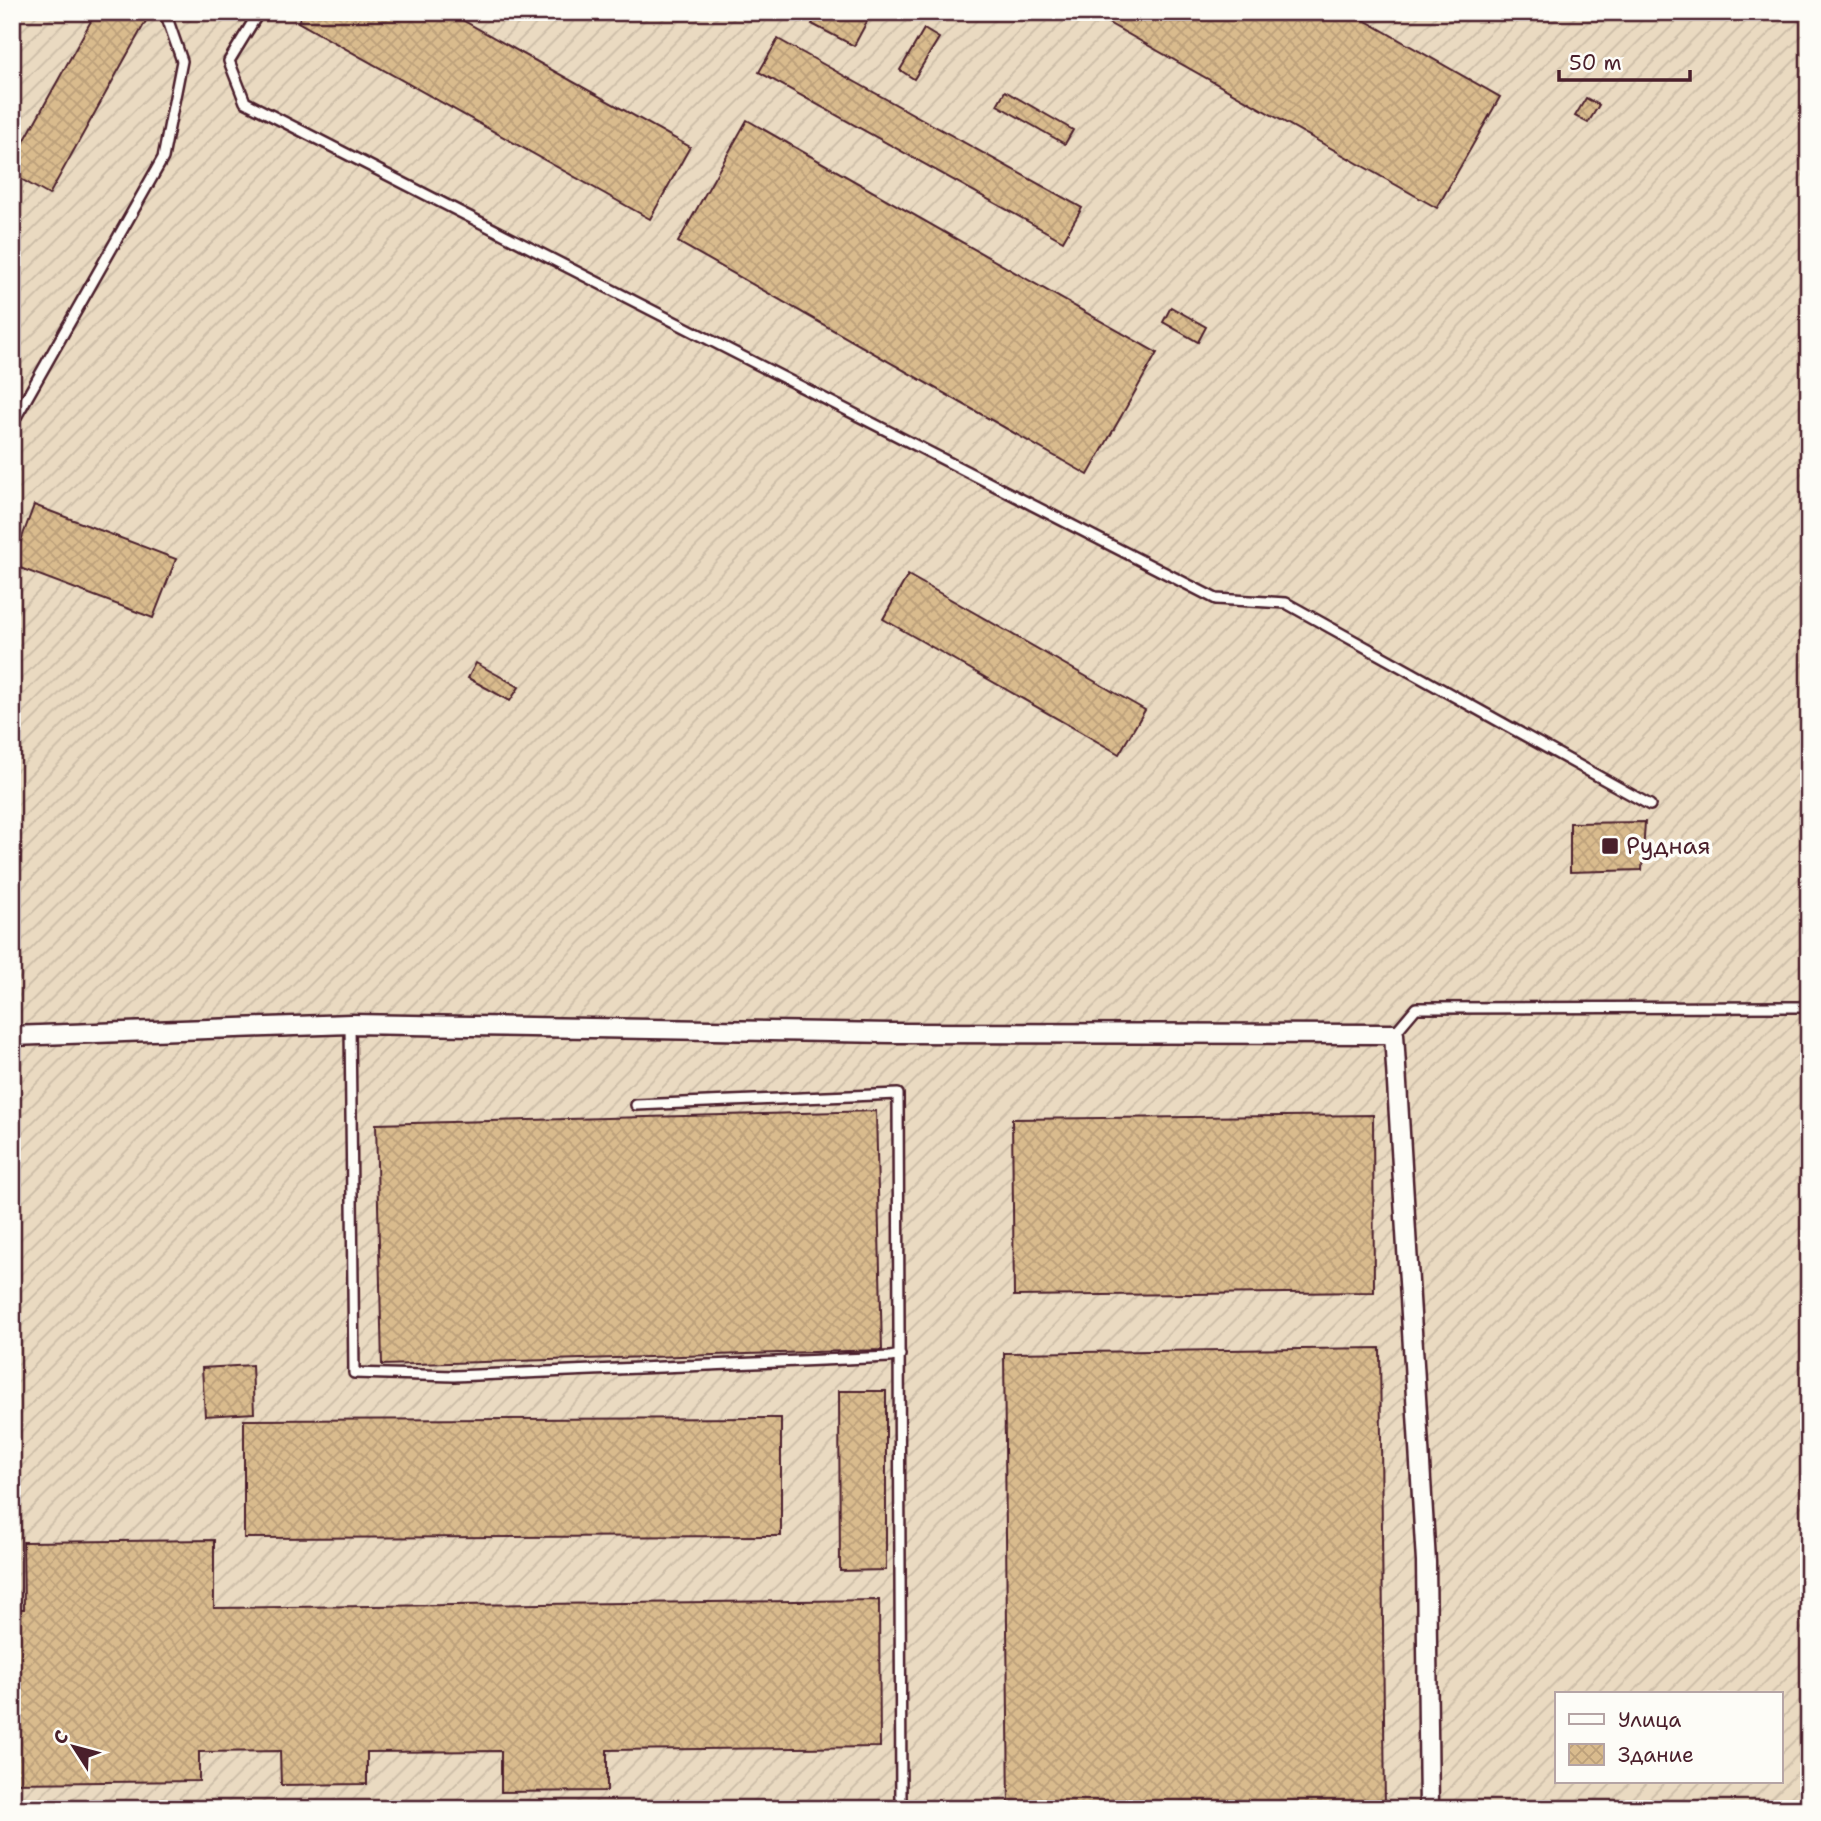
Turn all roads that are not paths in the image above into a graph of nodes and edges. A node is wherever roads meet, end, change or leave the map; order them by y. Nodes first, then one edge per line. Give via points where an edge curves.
1 (166, 12) edge
2 (259, 12) edge
3 (12, 424) edge
4 (1650, 805) dead end
5 (1809, 1007) edge
6 (349, 1024) junction
7 (1394, 1034) junction
8 (12, 1036) edge
9 (636, 1105) dead end
10 (900, 1355) junction
11 (901, 1809) edge
12 (1429, 1809) edge

1 - 3 lane via 182,61 163,158
2 - 4 lane via 229,61 246,102 1216,599 1286,603
5 - 7 lane via 1416,1008
6 - 7 street via 892,1033
6 - 8 street
6 - 10 lane via 354,1373 454,1376
7 - 12 street via 1426,1562
9 - 10 lane via 898,1094
10 - 11 lane

